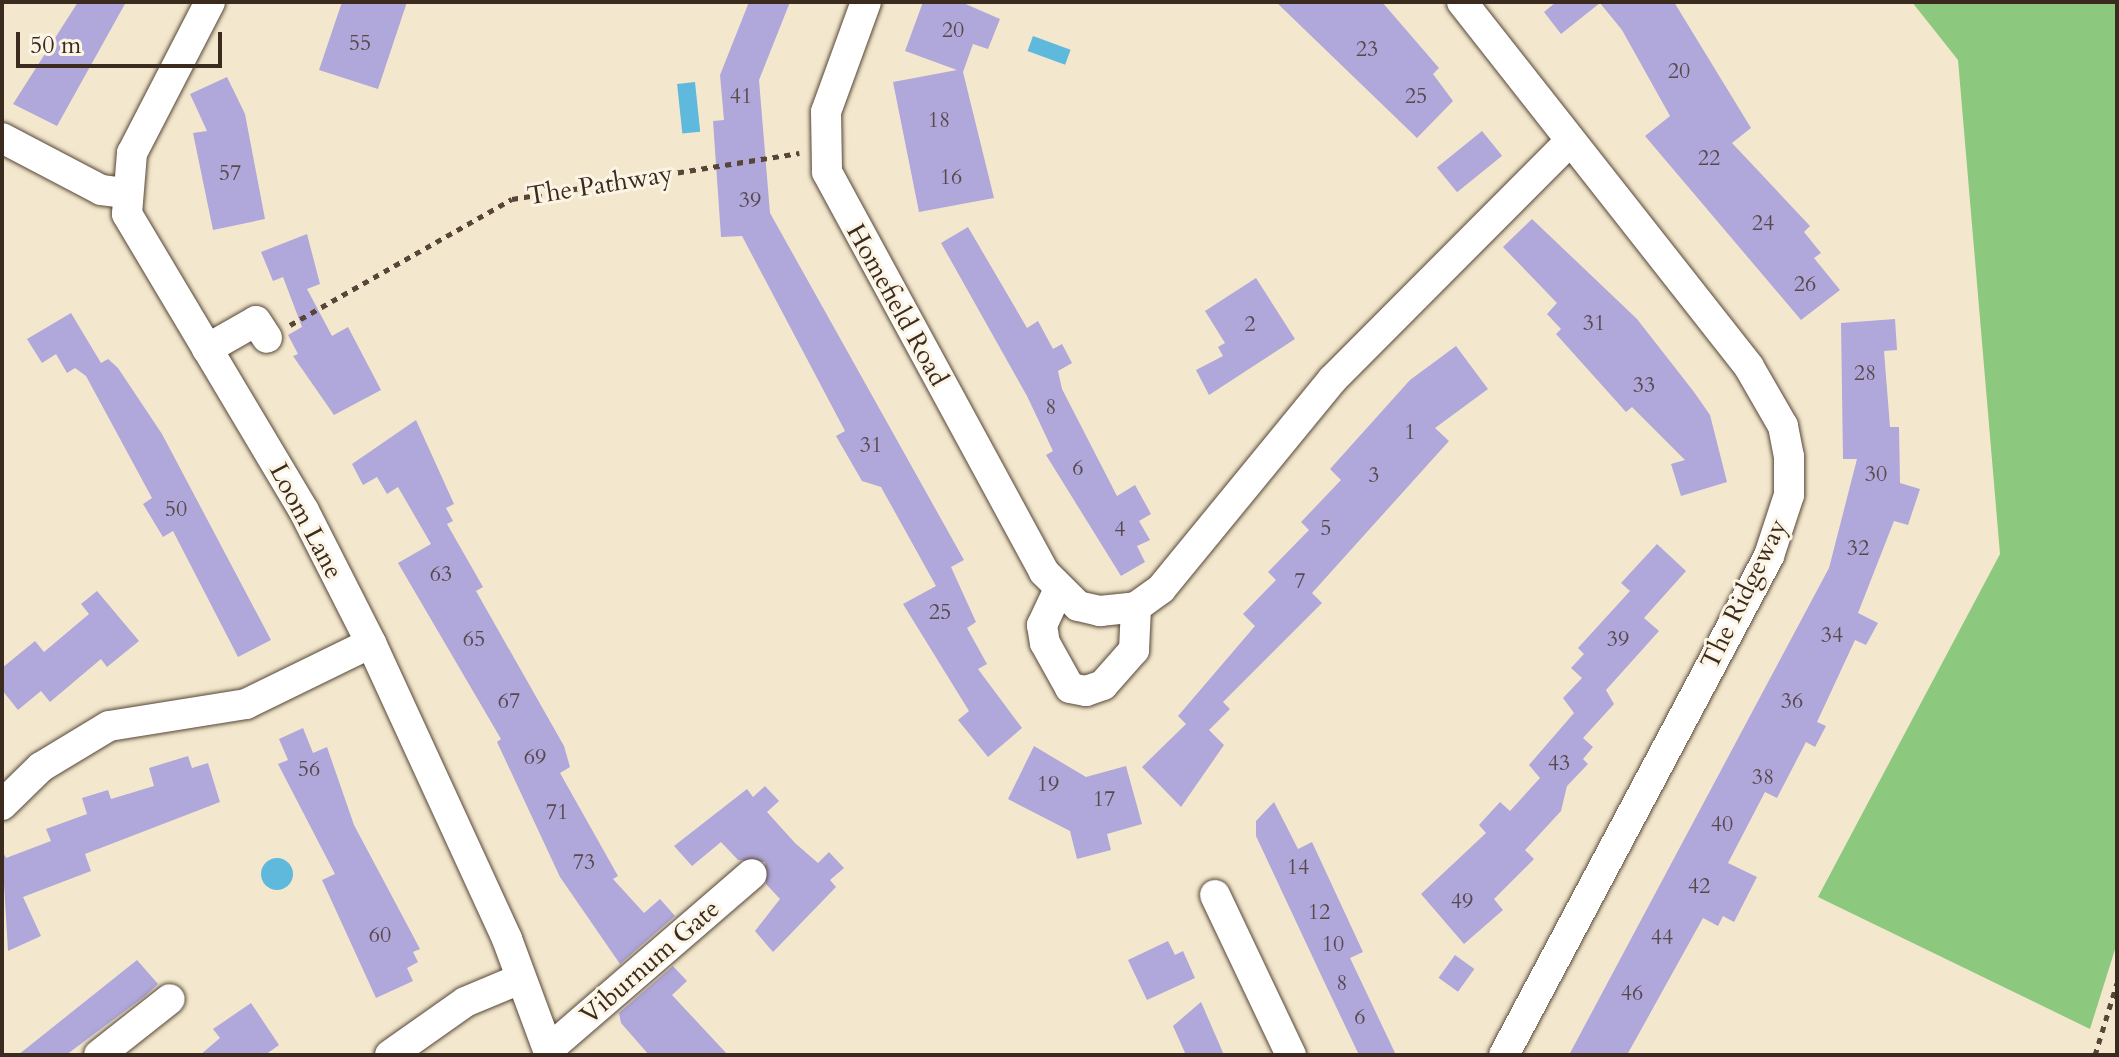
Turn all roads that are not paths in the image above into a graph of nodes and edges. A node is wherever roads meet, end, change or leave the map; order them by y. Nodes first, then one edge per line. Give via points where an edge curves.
1 (210, 2) edge
2 (866, 2) edge
3 (1462, 2) edge
4 (2, 138) edge
5 (1569, 142) junction
6 (124, 193) junction
7 (267, 338) road end
8 (207, 349) junction
9 (1058, 591) junction
10 (1136, 607) junction
11 (371, 643) junction
12 (2, 805) edge
13 (752, 874) dead end
14 (1215, 895) dead end
15 (520, 979) junction
16 (170, 999) dead end
17 (111, 1051) edge
18 (549, 1052) edge
19 (390, 1055) edge
20 (1291, 1055) edge
21 (1504, 1055) edge

1 - 6 street via 144,122
2 - 9 street, Homefield Road via 826,112 823,149 837,197
3 - 5 street, The Ridgeway
4 - 6 street via 101,190
5 - 10 street via 1382,325 1161,589
5 - 21 street, The Ridgeway via 1769,394 1783,426 1789,495 1769,556
6 - 8 street, Loom Lane via 150,261
7 - 8 street via 256,321
8 - 11 street, Loom Lane via 304,511
9 - 10 street via 1100,611
9 - 10 street via 1042,625 1045,643 1062,678 1086,691 1103,685 1134,650
11 - 12 street via 246,704 109,726 41,767
11 - 15 street, Loom Lane
13 - 18 street, Viburnum Gate
14 - 20 street
15 - 18 street, Loom Lane
15 - 19 street via 465,1002
16 - 17 street

